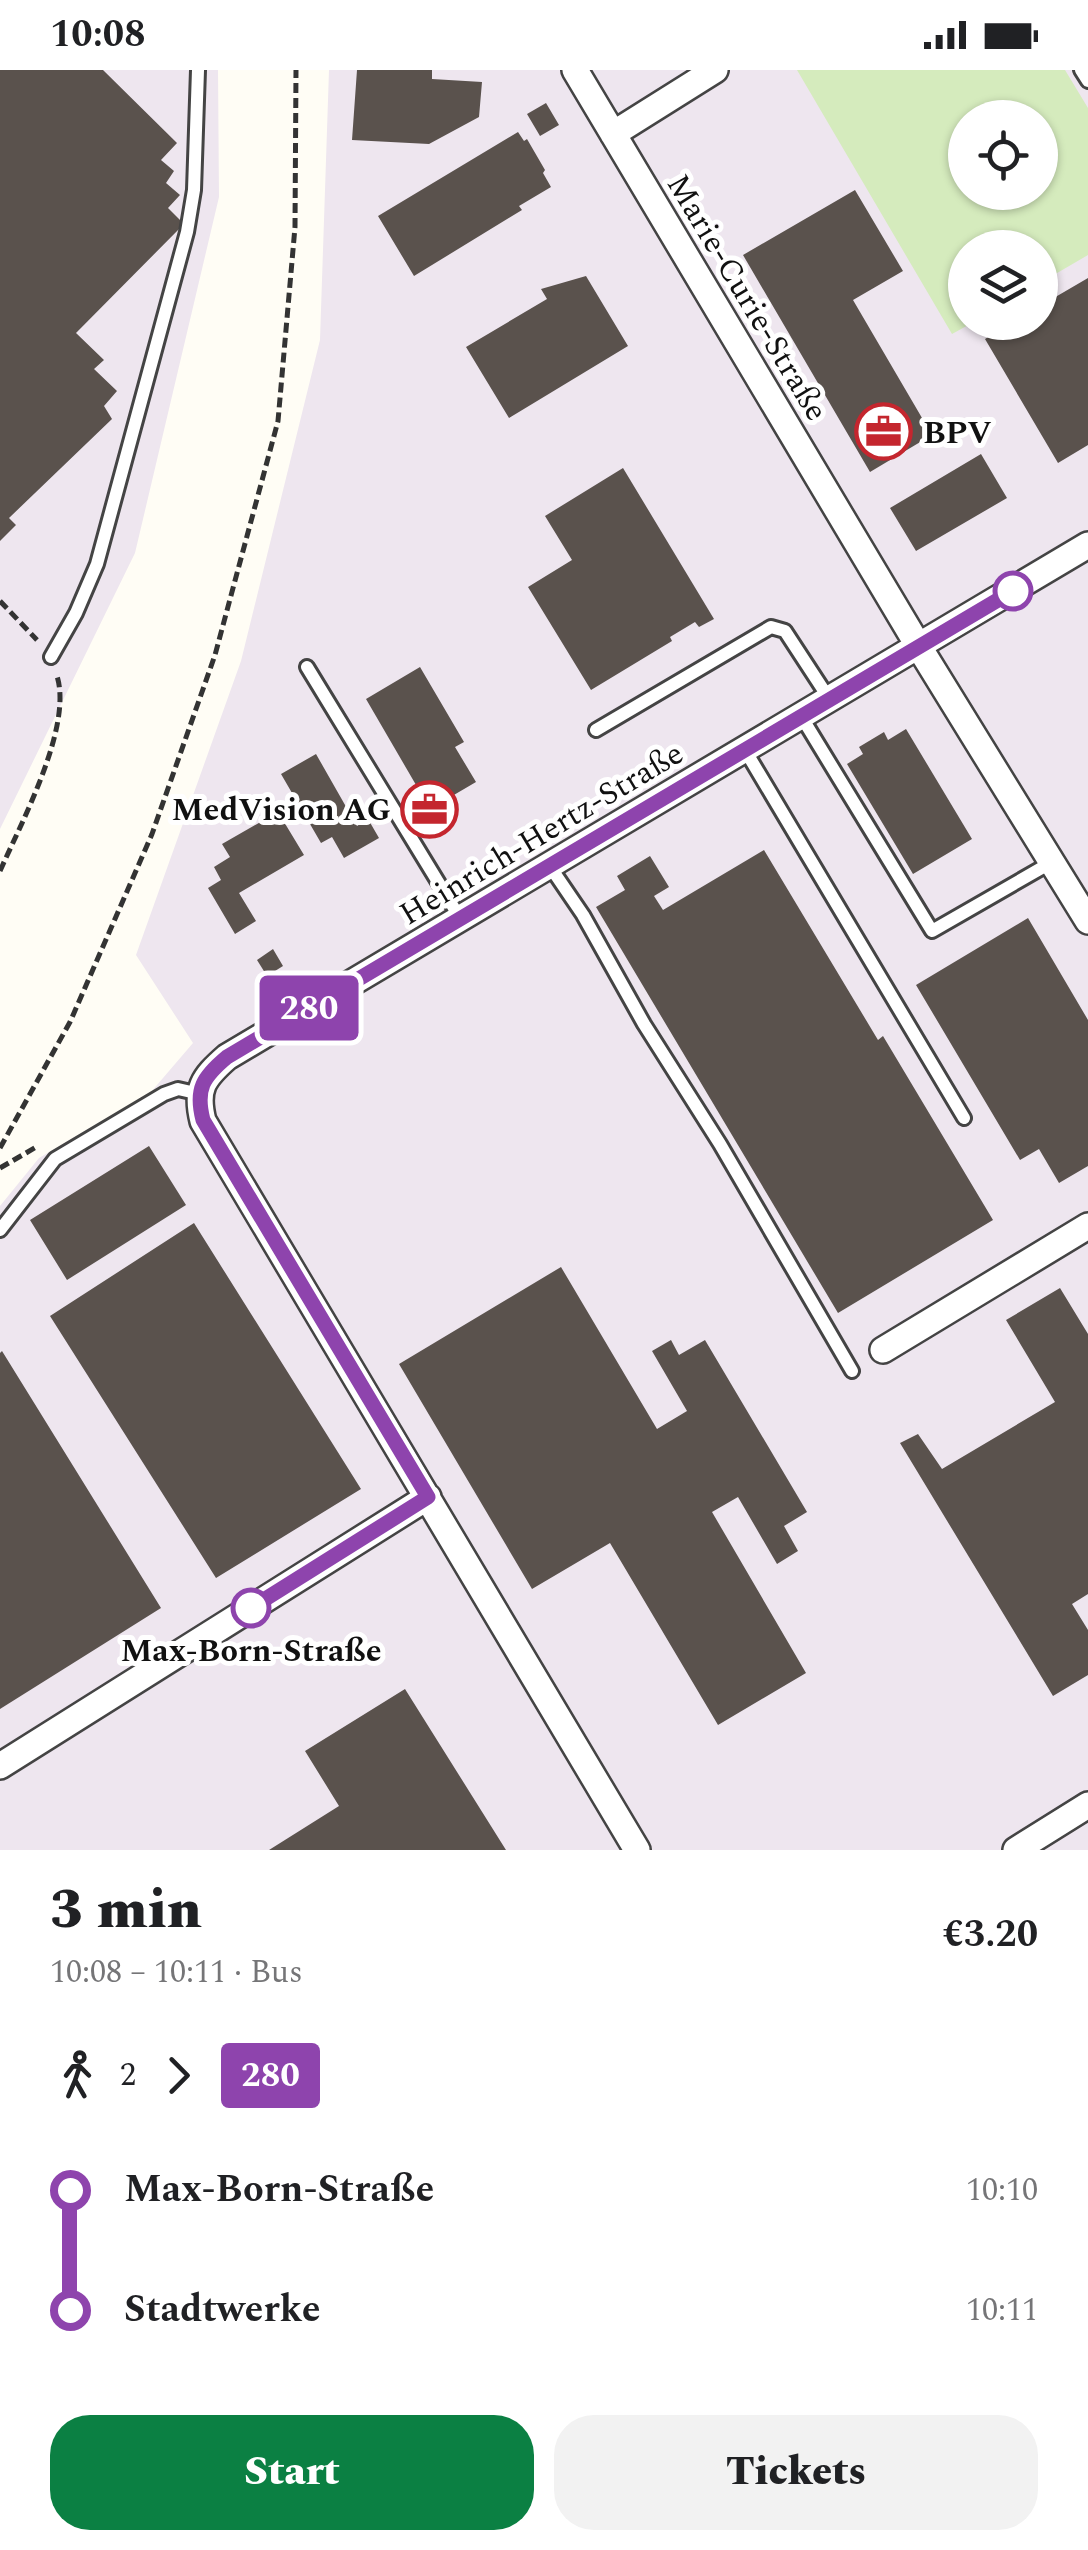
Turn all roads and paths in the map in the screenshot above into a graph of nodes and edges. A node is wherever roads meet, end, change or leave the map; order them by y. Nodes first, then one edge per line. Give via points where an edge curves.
1 (198, 70) edge
2 (296, 70) edge
3 (575, 70) edge
4 (715, 70) edge
5 (1082, 70) edge
6 (1088, 81) edge
7 (614, 134) junction
8 (1088, 545) edge
9 (0, 600) edge
10 (919, 647) junction
11 (51, 657) junction
12 (307, 667) dead end
13 (830, 700) junction
14 (802, 716) junction
15 (596, 730) dead end
16 (745, 750) junction
17 (1052, 862) junction
18 (549, 865) junction
19 (0, 871) edge
20 (460, 918) junction
21 (1088, 920) edge
22 (201, 1088) junction
23 (964, 1118) dead end
24 (0, 1148) edge
25 (1088, 1226) edge
26 (0, 1230) edge
27 (883, 1350) dead end
28 (852, 1371) dead end
29 (428, 1497) junction
30 (0, 1766) edge
31 (1088, 1805) edge
32 (637, 1850) edge
33 (1016, 1850) edge

1 - 11 lane via 188,232 97,564
2 - 24 path via 295,227 278,422 220,637 152,834 70,1022
3 - 7 street, Marie-Curie-Straße
4 - 7 street
5 - 6 lane
7 - 10 street, Marie-Curie-Straße
8 - 10 street, Heinrich-Hertz-Straße
9 - 11 path
10 - 13 street, Heinrich-Hertz-Straße
10 - 17 street
11 - 19 path via 60,686 47,763
12 - 20 lane
13 - 14 street, Heinrich-Hertz-Straße
13 - 15 lane via 785,631 771,627
14 - 16 street, Heinrich-Hertz-Straße
14 - 17 lane via 932,931
16 - 18 street, Heinrich-Hertz-Straße
16 - 23 lane
17 - 21 street
18 - 20 street, Heinrich-Hertz-Straße
18 - 28 lane
20 - 22 street, Heinrich-Hertz-Straße via 227,1057
22 - 26 lane via 164,1094 55,1159
22 - 29 street via 203,1120
25 - 27 street
29 - 30 street
29 - 32 street
31 - 33 street

